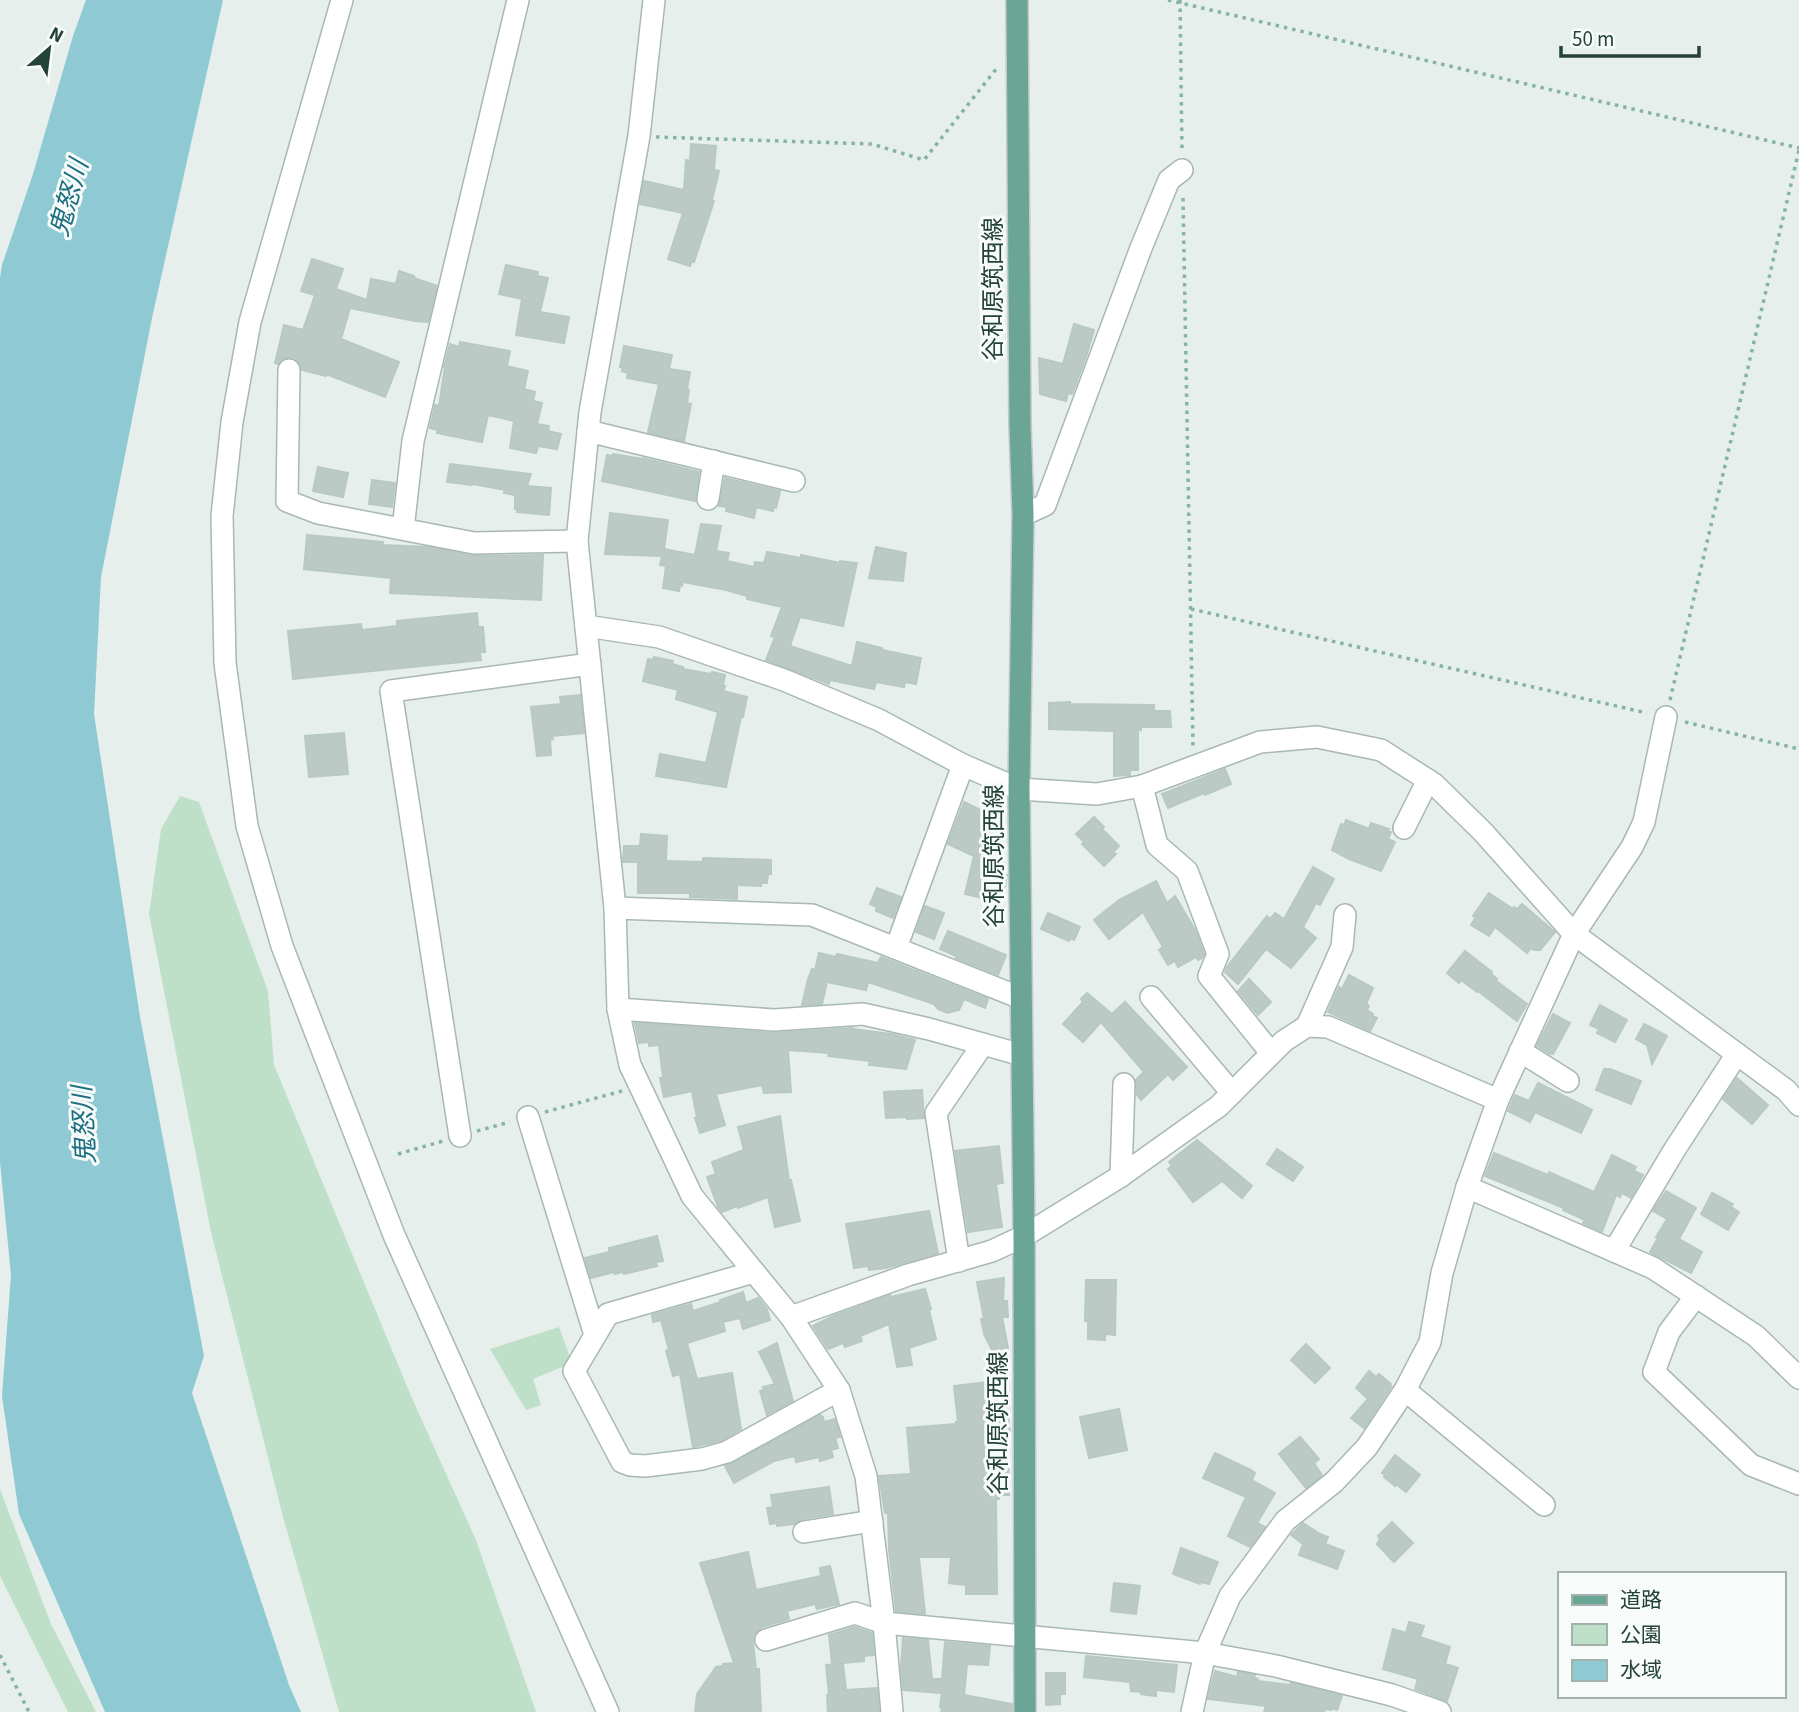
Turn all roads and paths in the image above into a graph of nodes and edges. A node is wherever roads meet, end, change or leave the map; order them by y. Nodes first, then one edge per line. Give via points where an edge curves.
1 (342, 0) edge
2 (518, 0) edge
3 (654, 0) edge
4 (1017, 0) edge
5 (1168, 0) edge
6 (1180, 1) edge
7 (1018, 42) junction
8 (639, 136) junction
9 (1799, 149) edge
10 (1182, 170) junction
11 (289, 370) dead end
12 (588, 431) junction
13 (714, 461) junction
14 (794, 481) dead end
15 (708, 499) dead end
16 (1023, 515) junction
17 (402, 529) junction
18 (577, 541) junction
19 (1191, 609) junction
20 (586, 626) junction
21 (590, 664) junction
22 (1666, 717) junction
23 (1799, 749) edge
24 (963, 765) junction
25 (1193, 767) junction
26 (1428, 780) junction
27 (1142, 786) junction
28 (1019, 789) junction
29 (1404, 828) dead end
30 (615, 908) junction
31 (1345, 915) dead end
32 (1574, 934) junction
33 (896, 948) junction
34 (1151, 997) dead end
35 (1021, 998) junction
36 (618, 1009) junction
37 (1307, 1026) junction
38 (983, 1044) junction
39 (1520, 1051) junction
40 (1271, 1053) junction
41 (1737, 1054) junction
42 (1022, 1055) junction
43 (1568, 1081) dead end
44 (1124, 1084) dead end
45 (1231, 1093) junction
46 (1498, 1100) junction
47 (1799, 1105) edge
48 (528, 1117) dead end
49 (460, 1136) dead end
50 (1121, 1176) junction
51 (1467, 1187) junction
52 (1024, 1236) junction
53 (1615, 1251) junction
54 (958, 1261) junction
55 (754, 1272) junction
56 (1696, 1296) junction
57 (791, 1317) junction
58 (596, 1335) junction
59 (1799, 1378) edge
60 (839, 1390) junction
61 (1405, 1390) junction
62 (1799, 1484) edge
63 (1544, 1505) dead end
64 (872, 1521) junction
65 (804, 1532) dead end
66 (884, 1623) junction
67 (1025, 1637) junction
68 (766, 1640) dead end
69 (1205, 1653) junction
70 (0, 1655) edge
71 (29, 1712) edge
72 (608, 1712) edge
73 (892, 1712) edge
74 (1025, 1712) edge
75 (1192, 1712) edge
76 (1440, 1712) edge

1 - 72 street via 250,323 232,422 222,516 225,663 247,826 282,946 394,1235
2 - 17 street via 413,441
3 - 8 street
4 - 7 main road, 谷和原筑西線
5 - 6 path
6 - 9 path
6 - 10 path
7 - 8 path via 924,160 872,144
7 - 16 main road, 谷和原筑西線
8 - 12 street
9 - 22 path
10 - 16 street via 1170,180 1141,248 1045,505
10 - 19 path
11 - 17 street via 287,501 318,513
12 - 13 street
12 - 18 street
13 - 14 street
13 - 15 street
16 - 28 main road, 谷和原筑西線
17 - 18 street via 474,544
18 - 20 street
19 - 22 path
19 - 25 path
20 - 21 street
20 - 24 street via 659,637 784,680 879,720
21 - 30 street
21 - 49 street via 391,691
22 - 23 path
22 - 32 street via 1644,822
24 - 28 street
24 - 33 street
25 - 26 street via 1259,742 1317,737 1381,751
25 - 27 street
26 - 29 street
26 - 32 street via 1483,832
27 - 28 street via 1097,794
27 - 40 street via 1157,845 1187,871 1218,954 1209,976
28 - 35 main road, 谷和原筑西線
30 - 33 street via 812,915
30 - 36 street
31 - 37 street via 1342,947
32 - 39 street
32 - 41 street
33 - 35 street
34 - 45 street
35 - 42 main road, 谷和原筑西線
36 - 38 street via 774,1020 863,1014
36 - 55 street via 630,1065 692,1196
37 - 40 street
37 - 46 street via 1328,1027
38 - 42 street
38 - 54 street via 936,1113
39 - 43 street
39 - 46 street
40 - 45 street
41 - 47 street
41 - 53 street
42 - 52 main road, 谷和原筑西線
44 - 50 street
45 - 50 street
46 - 51 street
48 - 58 street
50 - 52 street
51 - 53 street
51 - 61 street via 1442,1273 1430,1342
52 - 54 street
52 - 67 main road, 谷和原筑西線
53 - 56 street via 1653,1268
54 - 57 street
55 - 57 street
55 - 58 street via 608,1314
56 - 59 street via 1756,1336
56 - 62 street via 1669,1332 1654,1372 1751,1465
57 - 60 street
58 - 60 street via 574,1371 622,1462 630,1465 702,1459 727,1452
60 - 64 street via 866,1476
61 - 63 street
61 - 69 street via 1359,1456 1285,1521 1230,1596
64 - 65 street
64 - 66 street
66 - 67 street
66 - 68 street via 855,1613
66 - 73 street
67 - 69 street
67 - 74 main road, 谷和原筑西線
69 - 75 street
69 - 76 street via 1392,1695
70 - 71 path

